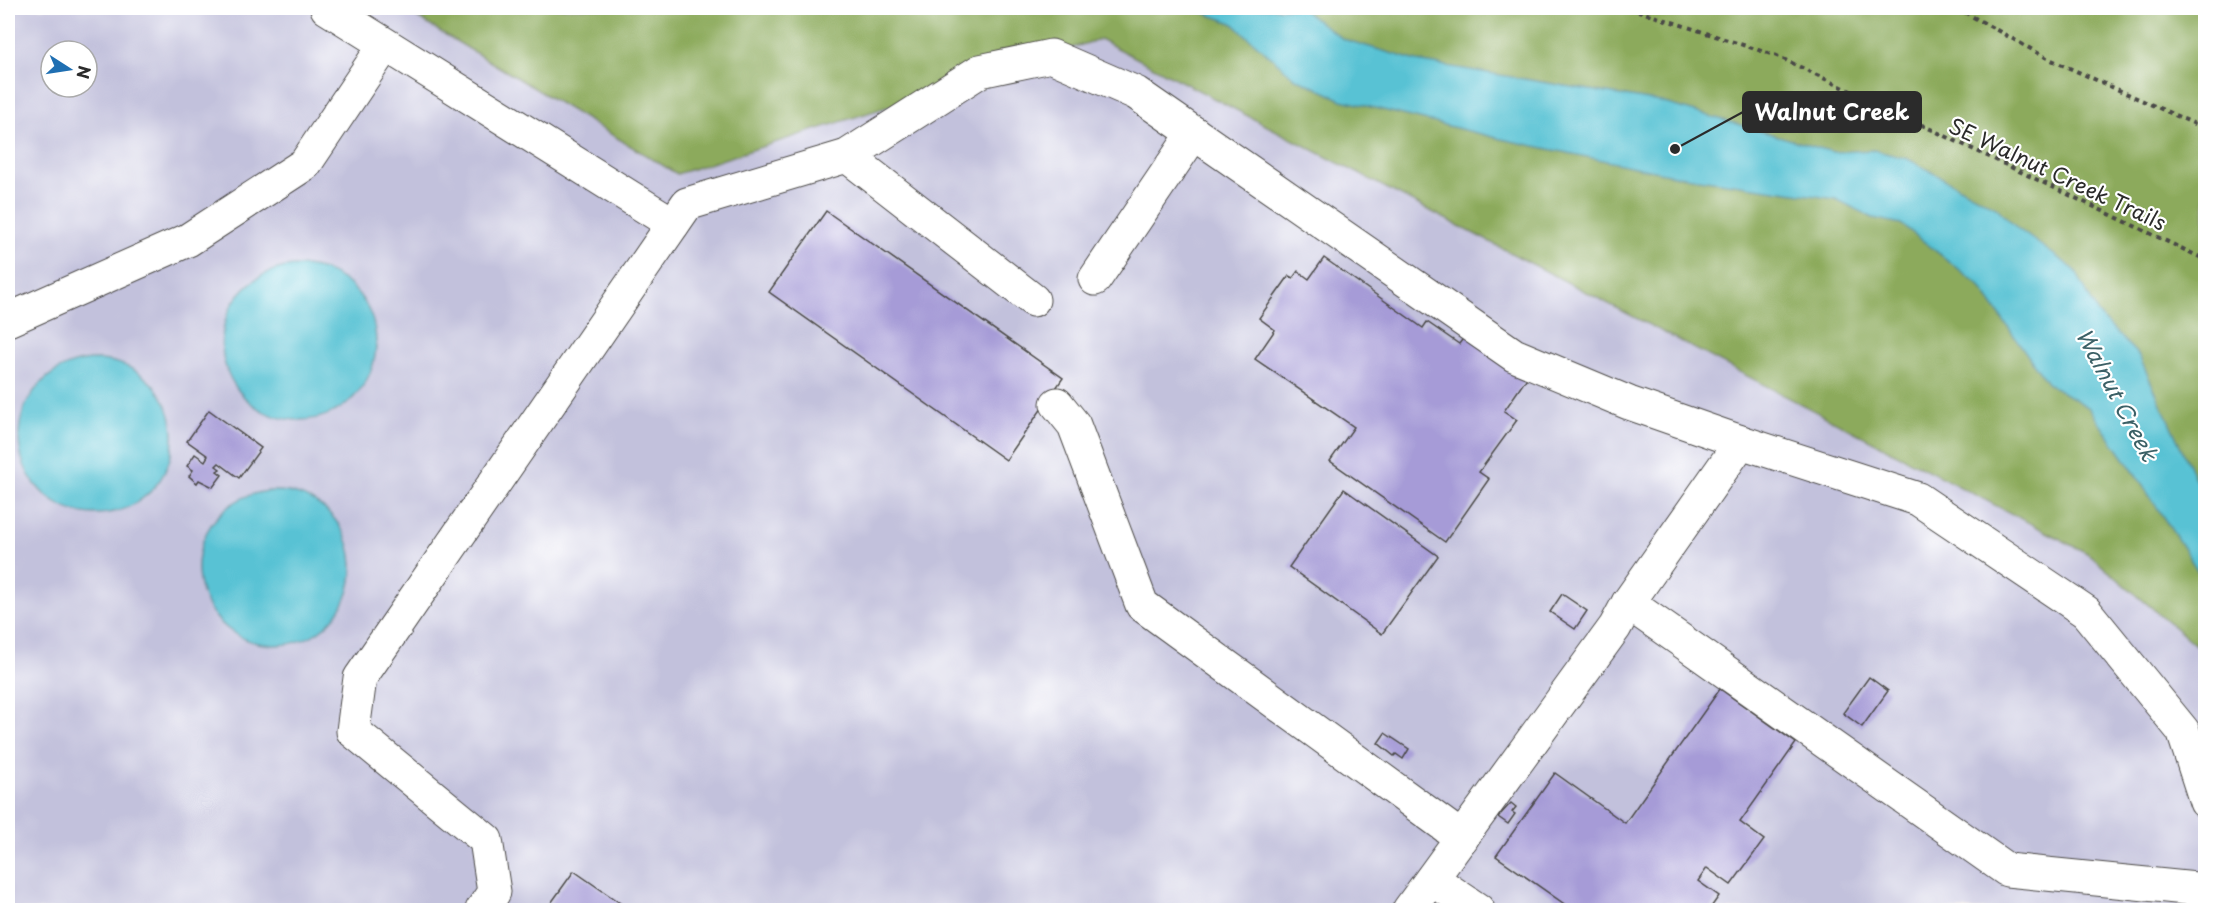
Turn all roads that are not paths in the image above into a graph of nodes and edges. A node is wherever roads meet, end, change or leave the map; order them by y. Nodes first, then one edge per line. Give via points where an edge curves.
1 (327, 8) edge
2 (385, 45) junction
3 (1194, 133) junction
4 (847, 156) junction
5 (673, 224) junction
6 (1095, 279) dead end
7 (1034, 300) dead end
8 (8, 320) edge
9 (1057, 404) dead end
10 (1741, 442) junction
11 (1628, 603) junction
12 (2205, 802) edge
13 (1462, 838) junction
14 (1432, 879) junction
15 (2205, 890) edge
16 (482, 910) edge
17 (1409, 910) edge
18 (1478, 910) edge

1 - 2 lane
2 - 5 lane
2 - 8 lane via 305,164 188,240
3 - 4 lane via 1136,93 1051,56 980,71
3 - 6 lane
3 - 10 lane via 1514,355 1629,403
4 - 5 lane via 687,204
4 - 7 lane
5 - 16 lane via 360,678 353,731 486,840 494,892
9 - 13 lane via 1074,425 1142,604
10 - 11 lane
10 - 12 lane via 1918,499 2086,612 2183,732
11 - 13 lane via 1615,627
11 - 15 lane via 2007,870
13 - 14 lane
14 - 17 lane
14 - 18 lane

